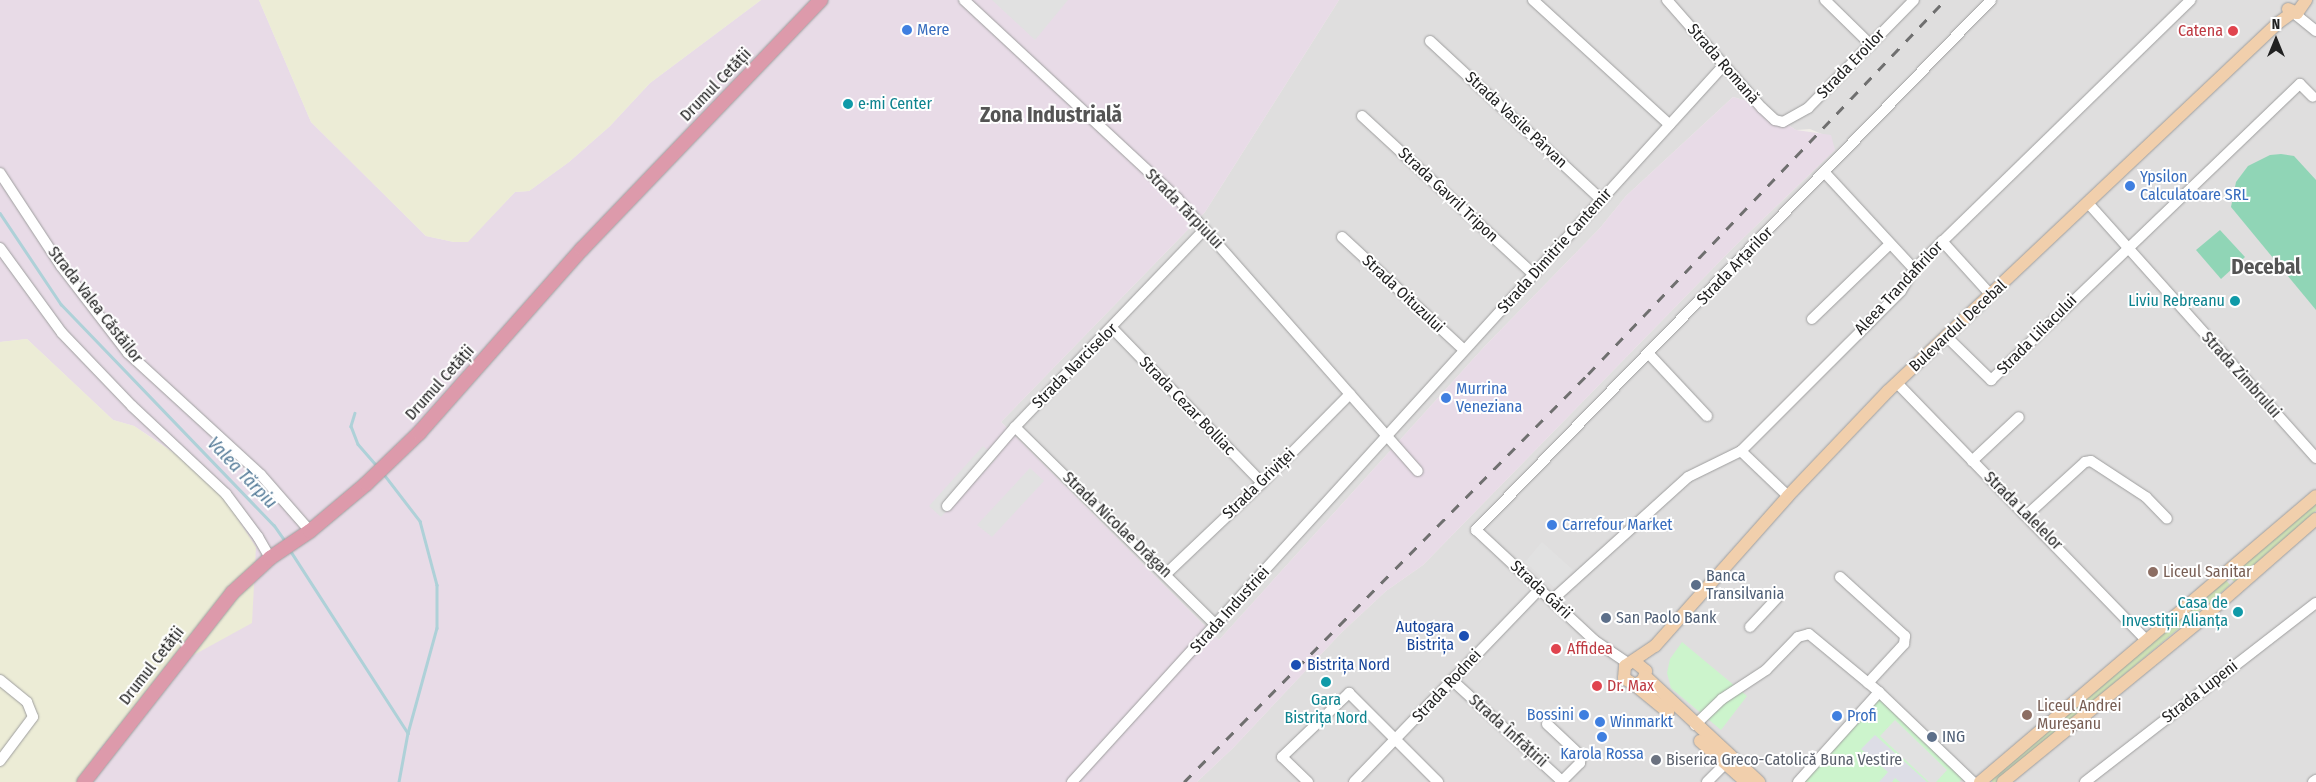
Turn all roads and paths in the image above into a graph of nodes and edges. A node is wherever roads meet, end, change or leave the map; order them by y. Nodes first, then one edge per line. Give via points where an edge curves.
1 (821, 0) edge
2 (964, 0) edge
3 (1533, 0) edge
4 (1667, 0) edge
5 (1825, 0) edge
6 (1914, 0) edge
7 (1991, 0) edge
8 (2191, 0) edge
9 (2295, 7) edge
10 (2316, 31) edge
11 (1430, 41) dead end
12 (1870, 45) junction
13 (1724, 65) junction
14 (2313, 98) dead end
15 (1362, 116) dead end
16 (1784, 122) joint
17 (1670, 125) junction
18 (0, 173) edge
19 (1826, 174) junction
20 (1602, 200) junction
21 (2088, 203) junction
22 (1205, 229) junction
23 (1342, 238) dead end
24 (1942, 241) junction
25 (1890, 244) junction
26 (2127, 246) junction
27 (0, 248) edge
28 (1914, 269) junction
29 (1534, 274) junction
30 (1991, 295) junction
31 (1812, 319) dead end
32 (1113, 329) junction
33 (1947, 337) junction
34 (1464, 350) junction
35 (1649, 354) junction
36 (1897, 383) junction
37 (1350, 394) junction
38 (1707, 416) dead end
39 (2019, 417) dead end
40 (1015, 427) junction
41 (1386, 436) junction
42 (1741, 450) junction
43 (2316, 458) edge
44 (1972, 461) junction
45 (1418, 472) dead end
46 (1262, 483) junction
47 (1788, 496) junction
48 (2316, 496) edge
49 (946, 506) dead end
50 (2028, 514) junction
51 (2167, 519) dead end
52 (2316, 519) edge
53 (1476, 530) joint
54 (305, 535) junction
55 (270, 558) junction
56 (1167, 573) junction
57 (1840, 577) dead end
58 (1540, 589) junction
59 (1777, 598) dead end
60 (1552, 600) junction
61 (2316, 602) edge
62 (1217, 626) junction
63 (1750, 627) dead end
64 (2147, 640) junction
65 (1635, 671) junction
66 (0, 680) edge
67 (1452, 680) junction
68 (1868, 683) junction
69 (1879, 692) junction
70 (1547, 724) dead end
71 (1695, 725) junction
72 (1396, 740) junction
73 (0, 761) edge
74 (1726, 764) junction
75 (2316, 780) edge
76 (1563, 781) edge
77 (84, 782) edge
78 (1072, 782) edge
79 (1308, 782) edge
80 (1354, 782) edge
81 (1438, 782) edge
82 (1707, 782) edge
83 (1746, 782) edge
84 (1759, 782) edge
85 (1798, 782) edge
86 (1972, 782) edge
87 (1980, 782) edge
88 (2004, 782) edge
89 (2085, 782) edge
90 (2313, 782) edge

1 - 54 highway, Drumul Cetății via 625,202 395,456
2 - 22 street, Strada Tărpiului
3 - 17 street
4 - 13 street, Strada Romană
5 - 12 street
6 - 12 street, Strada Eroilor
7 - 19 street, Strada Arțarilor
8 - 24 street, Aleea Trandafirilor
9 - 10 street
9 - 21 main road, Bulevardul Decebal
11 - 20 street, Strada Vasile Pârvan
12 - 16 street, Strada Eroilor via 1808,108
13 - 16 street, Strada Romană via 1762,108 1775,120
13 - 17 street, Strada Dimitrie Cantemir
14 - 26 street via 2300,84
15 - 29 street, Strada Gavril Tripon
17 - 20 street, Strada Dimitrie Cantemir
18 - 54 street, Strada Valea Căstăilor via 61,266 128,353 261,475
19 - 25 street
19 - 35 street, Strada Arțarilor
20 - 29 street, Strada Dimitrie Cantemir
21 - 26 street, Strada Zimbrului
21 - 30 main road, Bulevardul Decebal
22 - 32 street, Strada Narciselor
22 - 37 street, Strada Tărpiului
23 - 34 street, Strada Oituzului
24 - 28 street, Aleea Trandafirilor
24 - 30 street
25 - 28 street
25 - 31 street
26 - 33 street, Strada Liliacului via 1991,380
26 - 43 street, Strada Zimbrului
27 - 55 street via 62,333 132,406 226,494
28 - 42 street, Aleea Trandafirilor via 1900,291
29 - 34 street, Strada Dimitrie Cantemir
30 - 33 main road, Bulevardul Decebal
32 - 40 street, Strada Narciselor
32 - 46 street, Strada Cezar Bolliac
33 - 36 main road, Bulevardul Decebal
34 - 41 street, Strada Dimitrie Cantemir
35 - 38 street
35 - 53 street, Strada Arțarilor
36 - 44 street, Strada Lalelelor
36 - 47 main road, Bulevardul Decebal
37 - 41 street, Strada Tărpiului
37 - 46 street, Strada Griviței
39 - 44 street
40 - 49 street, Strada Narciselor
40 - 56 street, Strada Nicolae Drăgan
41 - 45 street, Strada Tărpiului
41 - 62 street, Strada Industriei
42 - 47 street
42 - 60 street, Aleea Trandafirilor via 1688,477
44 - 50 street, Strada Lalelelor
46 - 56 street, Strada Griviței
47 - 65 main road, Bulevardul Decebal
48 - 64 main road
50 - 51 street via 2085,462 2091,461 2146,497
50 - 64 street, Strada Lalelelor
52 - 88 main road via 2197,623
53 - 58 street, Strada Gării
54 - 55 highway, Drumul Cetății
55 - 77 highway, Drumul Cetății via 232,593
56 - 62 street, Strada Nicolae Drăgan
57 - 68 street via 1905,636 1904,644
58 - 60 street, Strada Gării
58 - 67 street, Strada Rodnei
59 - 63 street
60 - 65 street, Strada Gării via 1605,649
61 - 89 street, Strada Lupeni
62 - 78 street, Strada Industriei
64 - 87 main road
65 - 71 main road, Strada Gării
65 - 74 main road, Strada Gării
66 - 73 street via 27,702 33,718
67 - 72 street, Strada Rodnei
67 - 76 street, Strada Înfrățirii
68 - 69 street
68 - 71 street via 1805,634 1766,670 1722,698
69 - 85 street
69 - 86 street
70 - 76 street via 1581,756 1580,764
71 - 84 main road, Strada Gării
72 - 79 street via 1349,693 1282,757
72 - 80 street, Strada Rodnei
72 - 81 street
74 - 82 street
74 - 83 main road, Strada Gării
75 - 90 street

